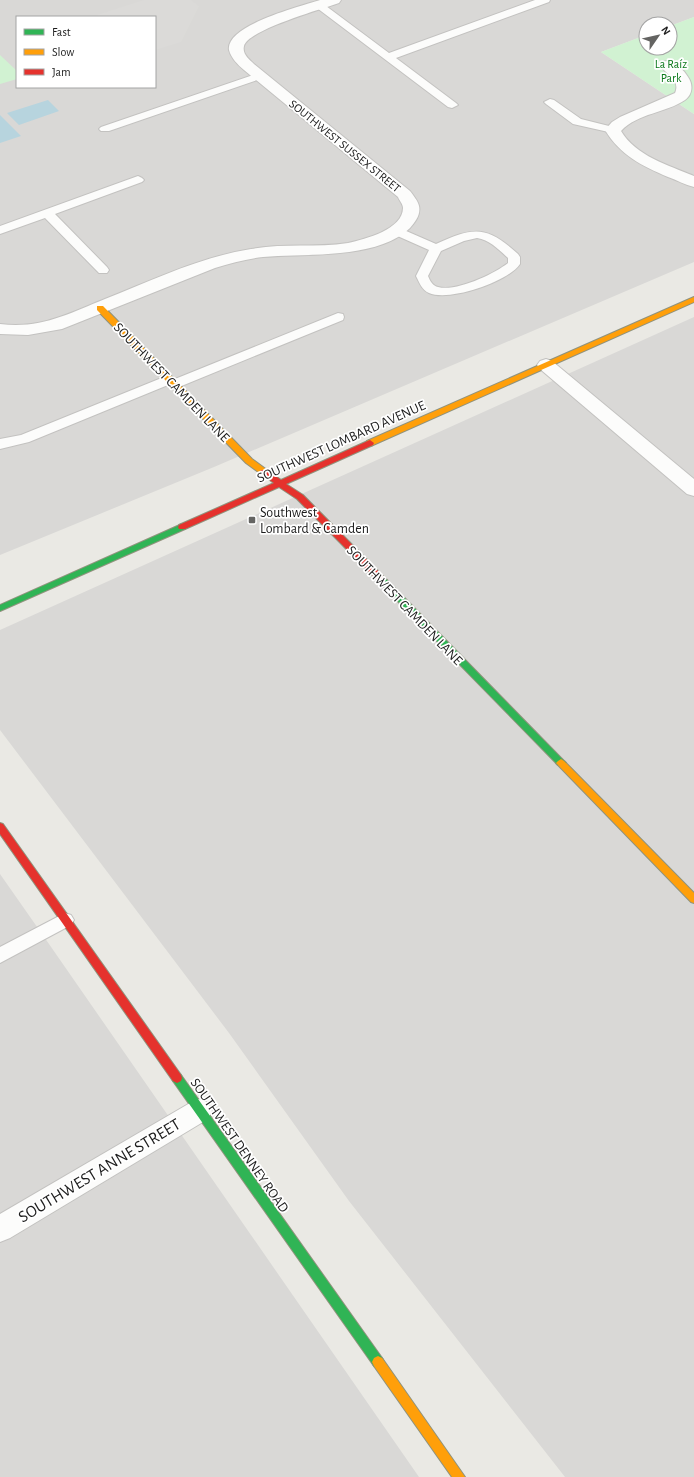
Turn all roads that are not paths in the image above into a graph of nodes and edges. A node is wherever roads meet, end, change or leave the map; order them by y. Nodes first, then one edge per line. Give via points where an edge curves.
1 (334, 0) edge
2 (544, 0) edge
3 (318, 5) junction
4 (388, 57) junction
5 (667, 65) dead end
6 (260, 76) junction
7 (550, 102) dead end
8 (452, 105) dead end
9 (106, 129) dead end
10 (614, 130) junction
11 (138, 180) dead end
12 (694, 182) edge
13 (47, 213) junction
14 (0, 230) edge
15 (397, 231) junction
16 (436, 248) junction
17 (103, 270) dead end
18 (694, 299) edge
19 (100, 308) junction
20 (338, 318) dead end
21 (0, 330) edge
22 (546, 365) junction
23 (172, 382) junction
24 (0, 444) edge
25 (281, 483) junction
26 (694, 489) edge
27 (0, 608) edge
28 (0, 827) edge
29 (694, 899) edge
30 (65, 920) junction
31 (0, 956) edge
32 (199, 1111) junction
33 (0, 1229) edge
34 (459, 1477) edge

1 - 3 street, SOUTHWEST SUSSEX STREET
2 - 4 lane
3 - 4 lane
3 - 6 street, SOUTHWEST SUSSEX STREET via 256,26 238,41 236,52 240,59
4 - 8 lane
5 - 10 street via 684,81 681,96 617,124
6 - 9 lane
6 - 15 street, SOUTHWEST SUSSEX STREET via 404,194 411,206 409,219
7 - 10 lane via 577,122
10 - 12 street via 622,144 632,153
11 - 13 lane
13 - 14 lane
13 - 17 lane
15 - 16 lane
15 - 19 street, SOUTHWEST SUSSEX STREET via 366,244 346,248 262,252 238,256 209,264
16 - 16 lane via 465,236 488,236 499,242 514,257 514,264 508,271 466,288 436,291 426,285 422,276
18 - 22 street, SOUTHWEST LOMBARD AVENUE
19 - 21 street via 37,330
19 - 23 street, SOUTHWEST CAMDEN LANE
20 - 23 lane
22 - 25 street, SOUTHWEST LOMBARD AVENUE
22 - 26 street
23 - 24 lane via 24,439
23 - 25 street, SOUTHWEST CAMDEN LANE via 249,461
25 - 27 street, SOUTHWEST LOMBARD AVENUE
25 - 29 street, SOUTHWEST CAMDEN LANE via 305,503
28 - 30 street, SOUTHWEST DENNEY ROAD
30 - 31 lane
30 - 32 street, SOUTHWEST DENNEY ROAD
32 - 33 street, SOUTHWEST ANNE STREET
32 - 34 street, SOUTHWEST DENNEY ROAD

